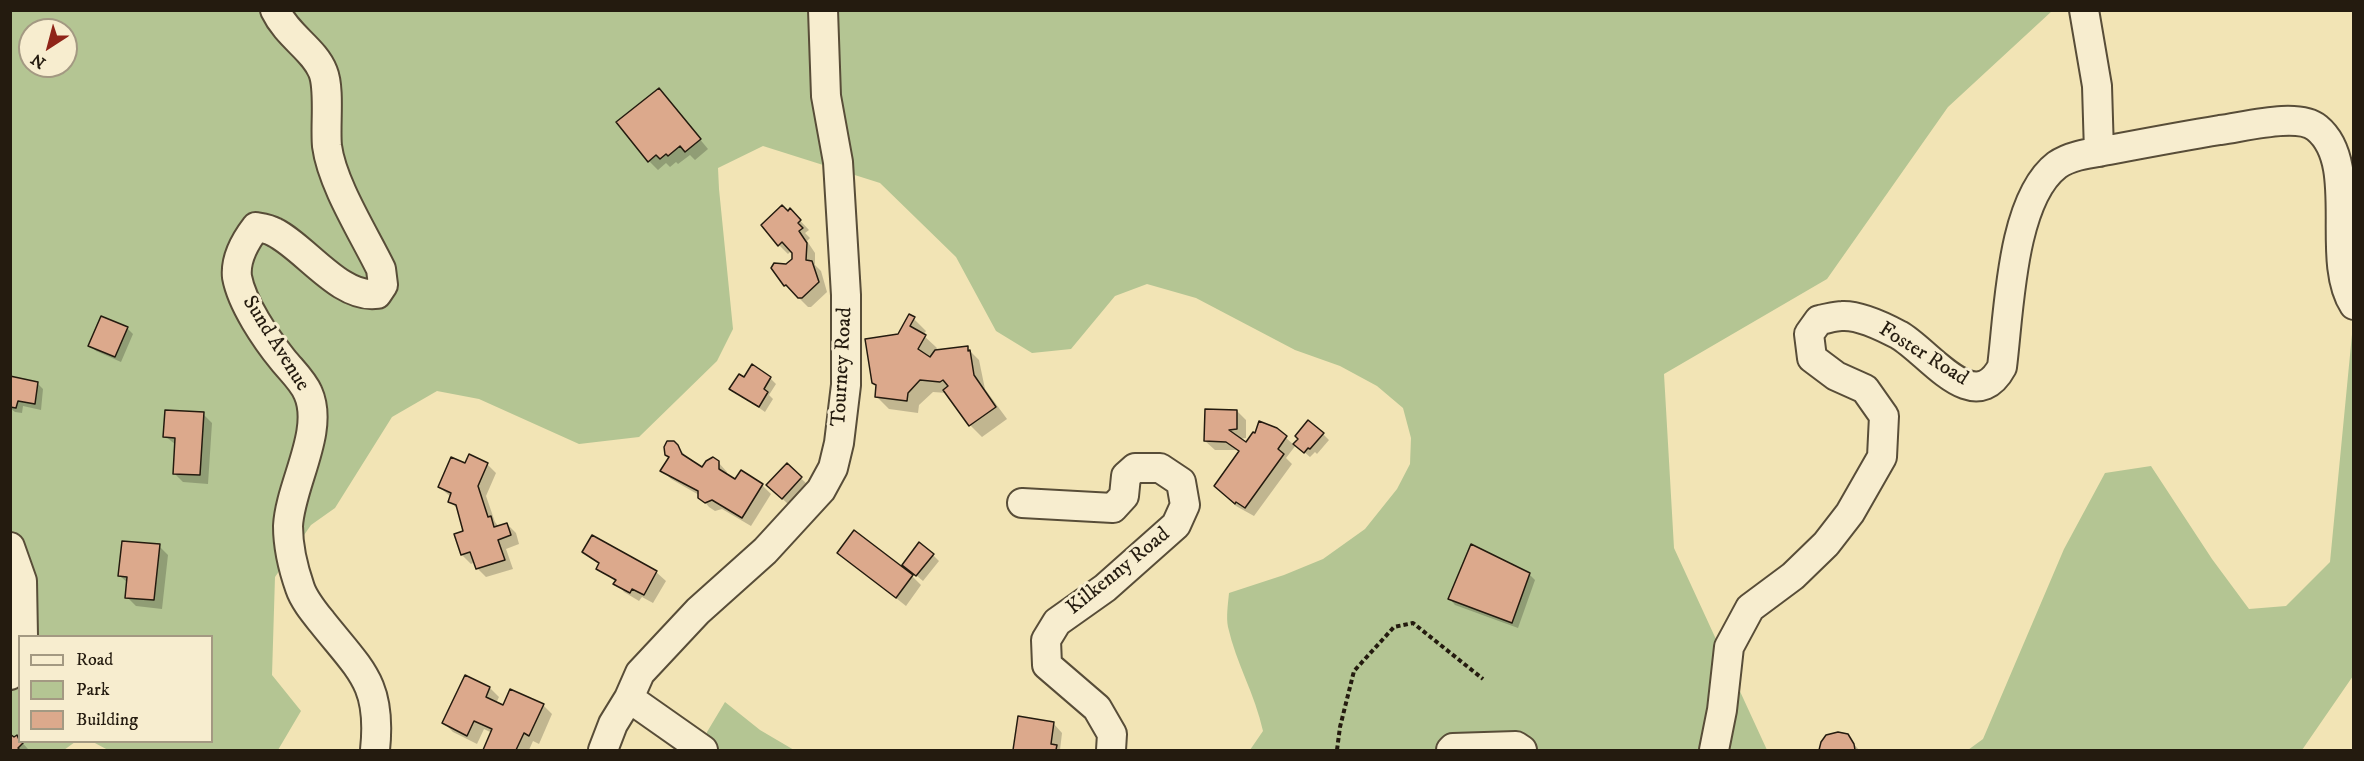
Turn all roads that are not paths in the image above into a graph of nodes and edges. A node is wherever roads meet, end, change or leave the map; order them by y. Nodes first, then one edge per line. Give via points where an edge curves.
1 (275, 10) edge
2 (823, 10) edge
3 (2084, 10) edge
4 (2099, 152) junction
5 (2346, 172) edge
6 (2354, 305) edge
7 (1022, 503) dead end
8 (10, 547) edge
9 (23, 635) edge
10 (18, 659) edge
11 (10, 675) edge
12 (629, 698) junction
13 (375, 750) edge
14 (603, 750) edge
15 (703, 750) edge
16 (1111, 750) edge
17 (1451, 750) edge
18 (1522, 750) edge
19 (1714, 750) edge

1 - 13 street, Sund Avenue via 324,74 327,147 336,177 381,269 383,285 377,294 364,296 274,231 256,227 243,244 237,275 255,318 308,392 314,416 288,524 290,550 301,590 312,609 359,667 372,690 378,724
2 - 12 street, Tourney Road via 826,96 838,162 846,295 846,385 833,468 821,490 765,551 698,611 640,673
3 - 4 street via 2097,86
4 - 5 street, Foster Road via 2177,136 2296,120 2317,127
4 - 19 street, Foster Road via 2057,165 2031,198 2016,255 2002,366 1995,380 1968,387 1899,335 1861,319 1843,316 1819,320 1809,334 1812,358 1836,376 1865,389 1884,416 1882,457 1850,513 1826,544 1793,576 1750,608 1729,647
5 - 6 street, Foster Road via 2342,275
7 - 16 street, Kilkenny Road via 1113,508 1124,496 1126,476 1135,468 1160,468 1181,482 1185,505 1176,525 1106,588 1057,622 1046,640 1047,665 1097,708 1112,734
8 - 9 street via 22,581
10 - 11 street
12 - 14 street, Tourney Road
12 - 15 street
17 - 18 street via 1516,746

